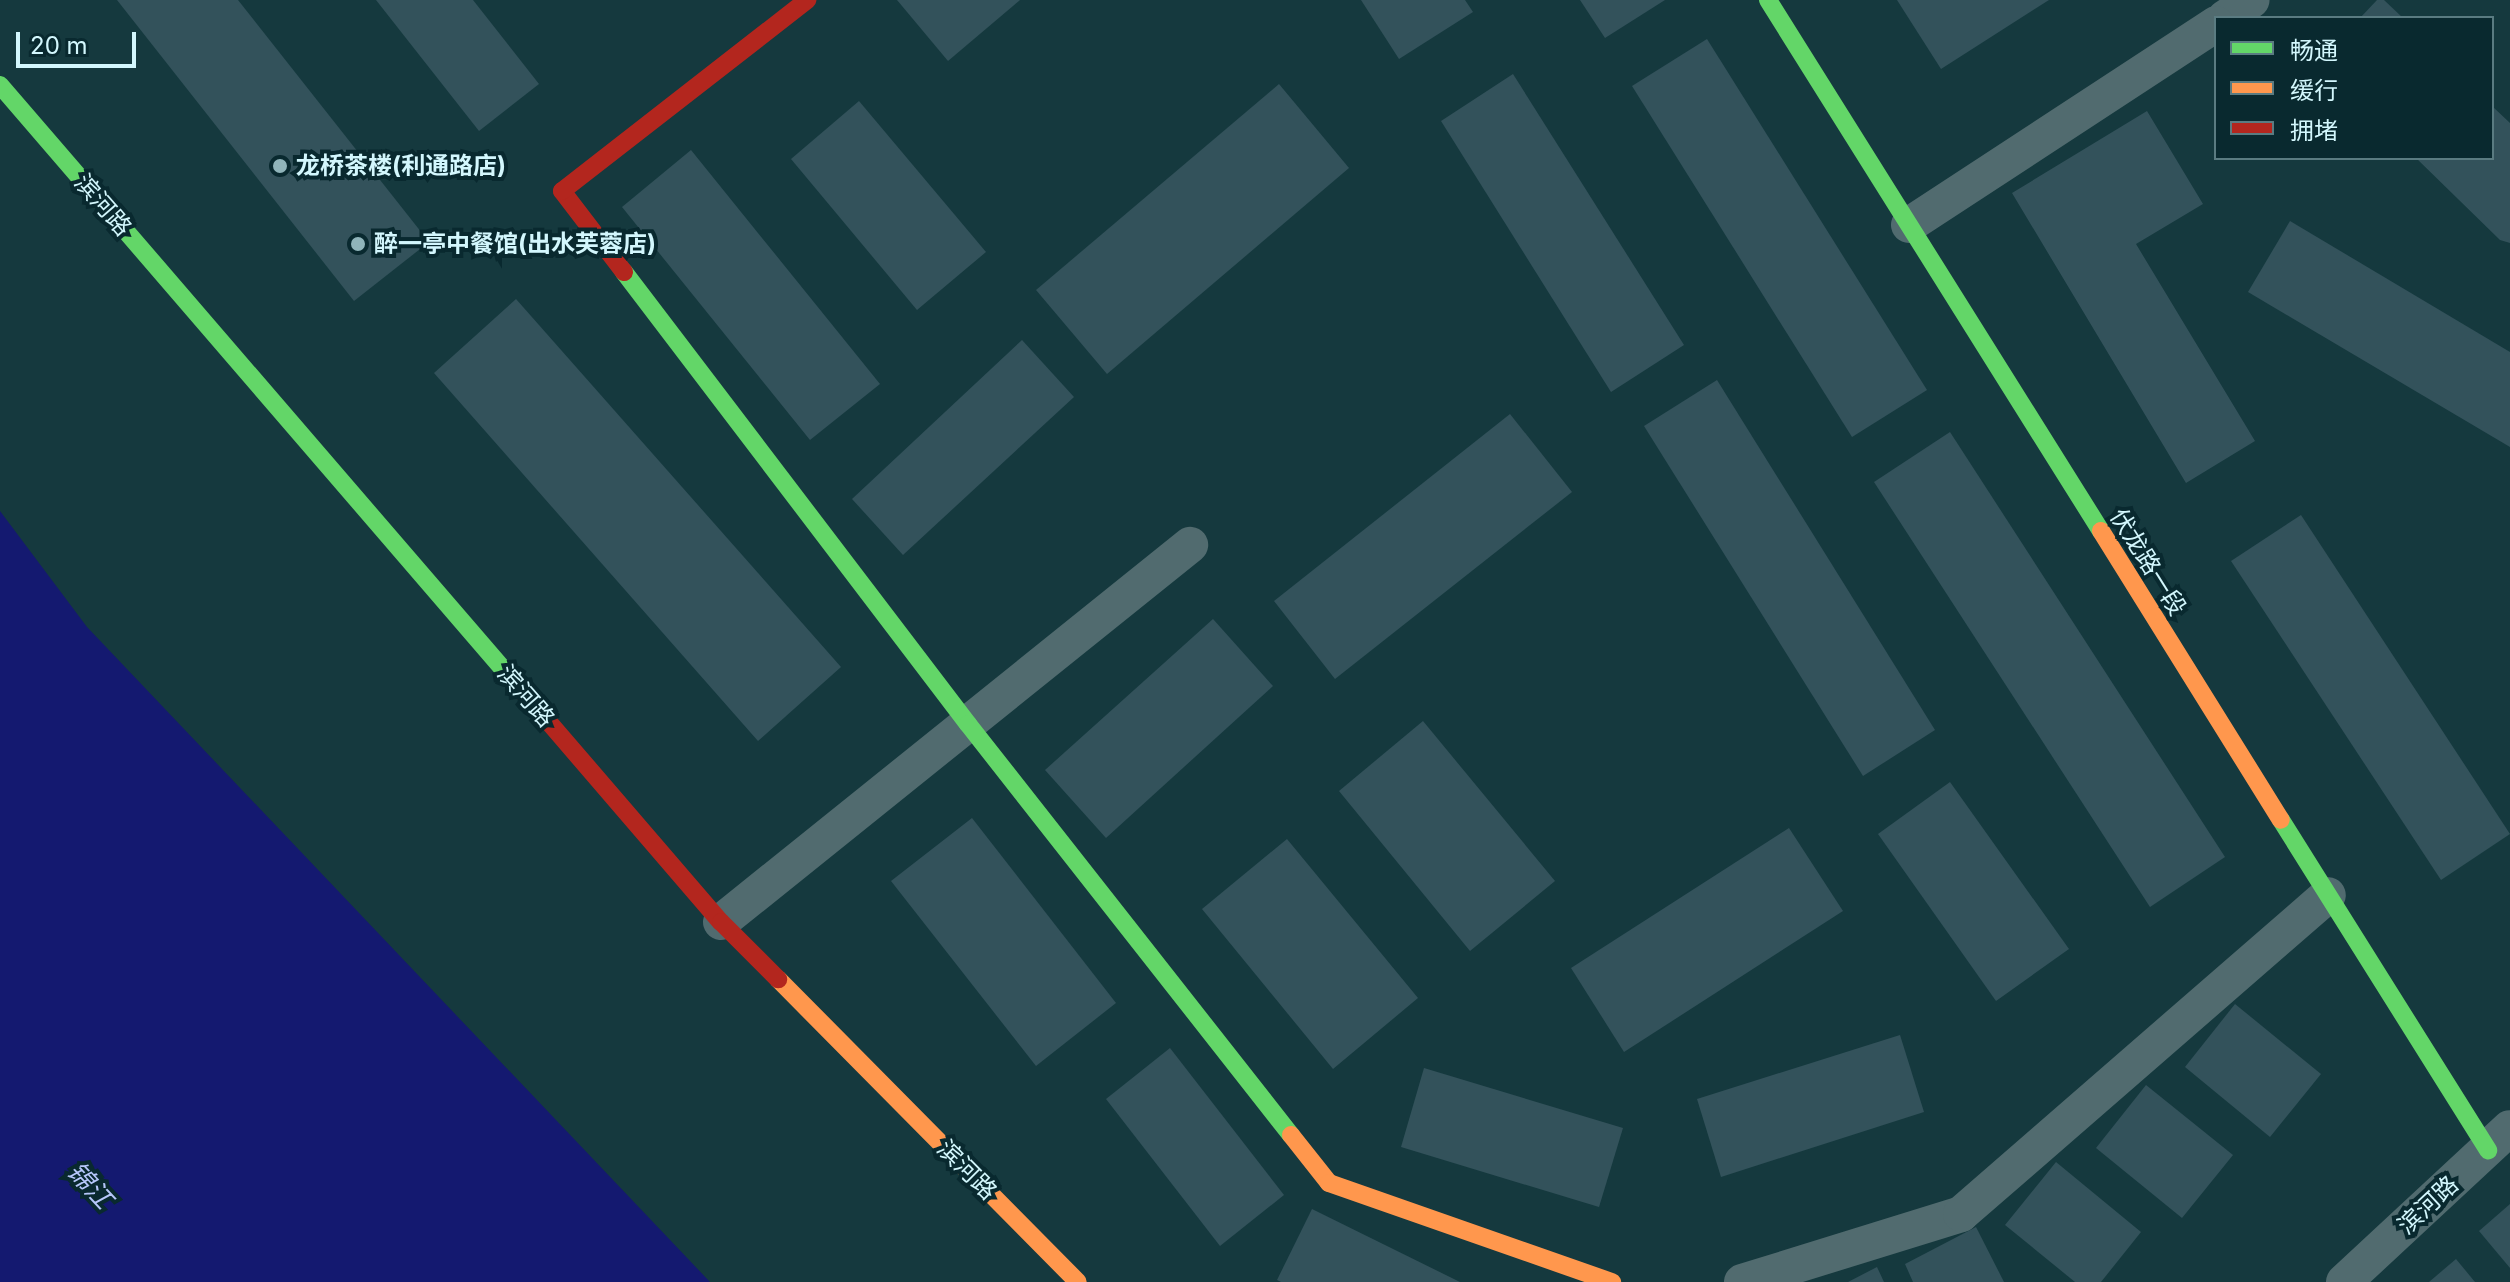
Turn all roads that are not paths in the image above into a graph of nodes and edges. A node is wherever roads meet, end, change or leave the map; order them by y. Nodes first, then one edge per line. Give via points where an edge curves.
1 (807, 0) edge
2 (1768, 0) edge
3 (2252, 0) edge
4 (2228, 16) edge
5 (2214, 25) edge
6 (0, 85) edge
7 (1909, 225) junction
8 (1190, 545) dead end
9 (968, 724) junction
10 (2328, 895) junction
11 (721, 922) junction
12 (2499, 1139) edge
13 (1078, 1282) edge
14 (1612, 1282) edge
15 (1742, 1282) edge
16 (2344, 1282) edge

1 - 9 street via 562,191
2 - 7 street, 伏龙路一段
3 - 4 street
5 - 7 street
6 - 11 street, 滨河路
7 - 10 street, 伏龙路一段
8 - 9 street
9 - 11 street
9 - 14 street via 1329,1183
10 - 12 street, 伏龙路一段
10 - 15 street via 1961,1214
11 - 13 street, 滨河路
12 - 16 street, 滨河路

